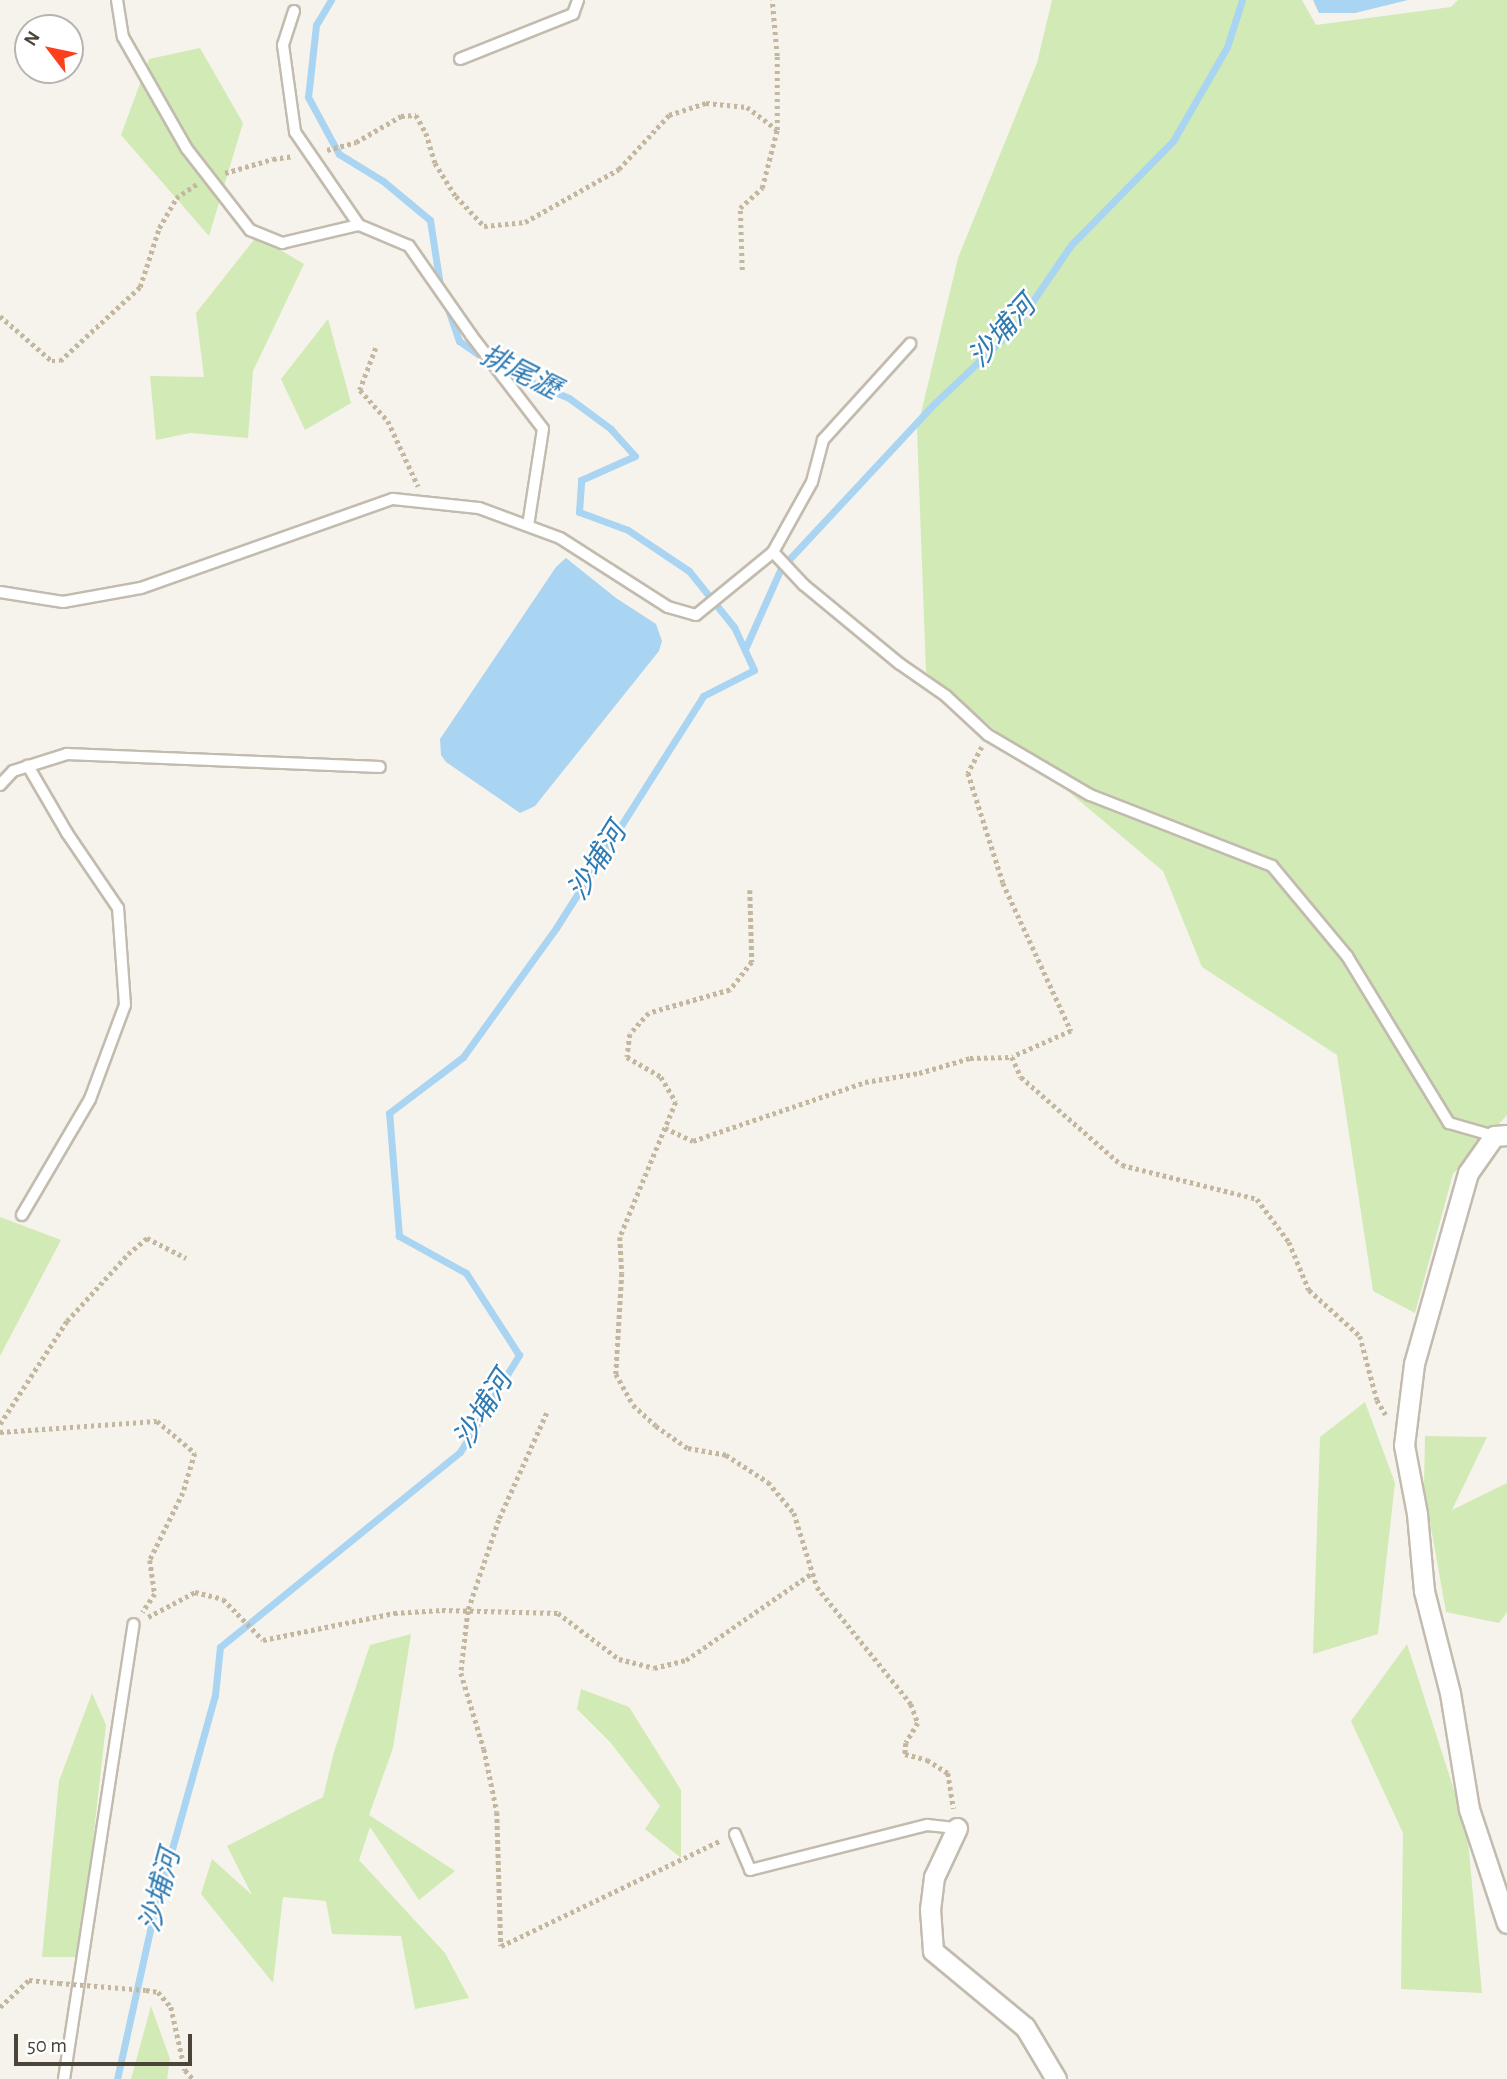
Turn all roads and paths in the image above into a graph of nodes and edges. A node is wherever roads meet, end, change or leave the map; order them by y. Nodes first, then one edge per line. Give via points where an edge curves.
1 (117, 0) edge
2 (578, 0) edge
3 (772, 0) edge
4 (294, 12) dead end
5 (460, 59) dead end
6 (777, 130) junction
7 (312, 155) junction
8 (211, 178) junction
9 (359, 225) junction
10 (743, 270) dead end
11 (0, 316) edge
12 (910, 344) dead end
13 (376, 348) dead end
14 (425, 503) junction
15 (528, 526) junction
16 (773, 552) junction
17 (0, 592) edge
18 (988, 736) junction
19 (28, 766) junction
20 (380, 767) dead end
21 (0, 785) edge
22 (750, 890) dead end
23 (1012, 1056) junction
24 (665, 1128) junction
25 (1500, 1135) edge
26 (22, 1214) dead end
27 (186, 1258) dead end
28 (547, 1413) dead end
29 (0, 1424) edge
30 (0, 1432) edge
31 (1404, 1445) junction
32 (812, 1573) junction
33 (468, 1611) junction
34 (134, 1624) junction
35 (957, 1828) junction
36 (735, 1834) joint
37 (1507, 1923) edge
38 (0, 2007) edge
39 (64, 2079) edge
40 (194, 2079) edge
41 (1056, 2079) edge

1 - 8 lane via 123,37 187,149
2 - 5 lane via 573,14
3 - 6 path
4 - 7 lane via 284,45 295,132
6 - 7 path via 747,107 706,103 669,115 619,169 525,222 484,226 456,196 435,163 416,115 401,116 356,142
6 - 10 path via 762,188 740,208
7 - 8 path via 272,159
7 - 9 lane
8 - 9 lane via 250,230 282,243
8 - 11 path via 176,198 159,228 140,287 60,361 52,361
9 - 15 lane via 410,246 543,429
12 - 16 lane via 823,440 812,482
13 - 14 path via 360,390 388,421
14 - 15 lane via 479,508
14 - 17 lane via 393,499 141,587 63,602
15 - 16 lane via 560,538 667,607 696,615
16 - 18 lane
18 - 23 path via 968,773 1003,883 1071,1031
18 - 25 lane via 1090,795 1272,866 1347,956 1449,1123
19 - 20 lane via 67,754
19 - 21 lane via 13,771
19 - 26 lane via 118,908 125,1004 90,1099
22 - 24 path via 752,962 730,990 649,1013 630,1034 627,1057 661,1077 676,1102
23 - 24 path via 971,1058 865,1082 693,1141
23 - 31 path via 1021,1077 1122,1165 1257,1199 1289,1242 1309,1290 1360,1336 1377,1401
24 - 32 path via 620,1237 616,1374 633,1405 656,1426 688,1448 726,1455 768,1482 794,1513
25 - 31 street via 1468,1173 1414,1364
27 - 29 path via 147,1238 128,1254 67,1321
28 - 33 path via 499,1520
30 - 34 path via 157,1422 195,1452 183,1493 150,1560 155,1594
31 - 37 street via 1425,1598 1450,1693 1469,1809
32 - 33 path via 686,1660 654,1668 619,1659 558,1613
32 - 35 path via 817,1587 911,1704 918,1723 905,1754 948,1773
33 - 34 path via 394,1613 263,1640 223,1599 195,1592
33 - 36 path via 461,1673 497,1812 501,1946
34 - 39 lane
35 - 36 lane via 926,1825 750,1870
35 - 41 street via 934,1877 930,1909 933,1951 1025,2026
38 - 40 path, bridge via 29,1980 158,1992 171,2007 185,2070

